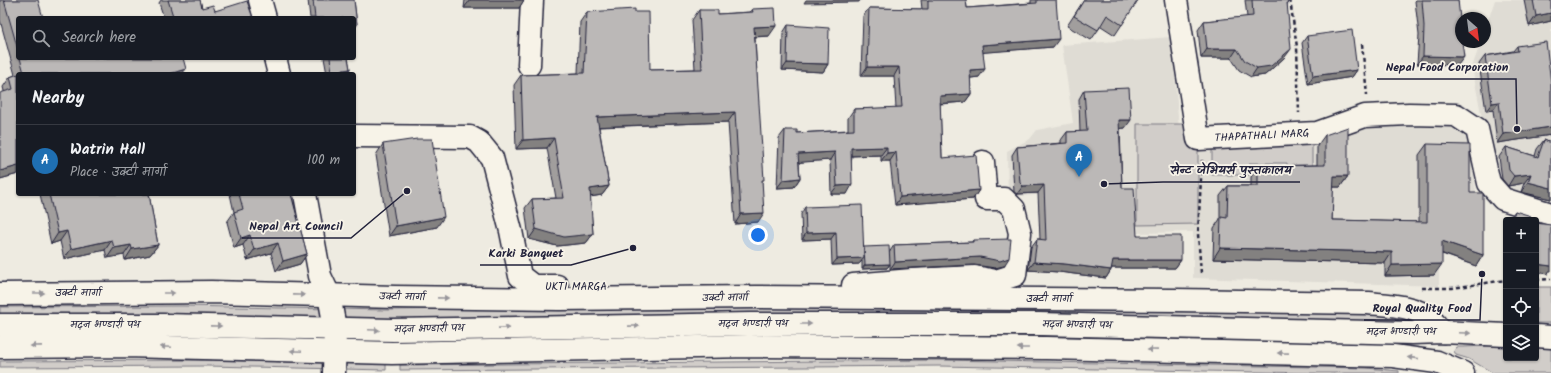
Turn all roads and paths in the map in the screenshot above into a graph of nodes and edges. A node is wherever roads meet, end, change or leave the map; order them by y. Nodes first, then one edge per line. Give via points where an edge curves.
1 (260, 0) edge
2 (532, 0) edge
3 (1176, 0) edge
4 (1290, 0) edge
5 (264, 16) edge
6 (276, 60) edge
7 (529, 65) dead end
8 (278, 72) edge
9 (1300, 134) junction
10 (356, 136) edge
11 (1202, 139) junction
12 (983, 162) dead end
13 (305, 196) edge
14 (1551, 214) edge
15 (1201, 273) dead end
16 (1539, 280) edge
17 (1551, 280) edge
18 (0, 294) edge
19 (329, 296) junction
20 (0, 325) edge
21 (335, 328) junction
22 (1442, 332) junction
23 (1503, 335) edge
24 (1539, 336) edge
25 (1551, 337) edge
26 (0, 347) edge
27 (334, 362) edge
28 (1463, 373) edge

1 - 5 main road
2 - 7 main road
3 - 11 main road, THAPATHALI MARG via 1198,139
4 - 9 path via 1297,47
6 - 8 main road
9 - 11 main road, THAPATHALI MARG
9 - 14 main road, THAPATHALI MARG via 1317,133 1366,116 1456,115 1477,129 1489,183 1503,199
10 - 12 main road, UKTI MARGA via 470,138 479,142 492,158 520,276 533,286 832,287 946,278 975,277 996,281 1016,275 1020,233 1014,209 1004,199 986,199
11 - 15 path via 1198,234
13 - 19 main road via 320,276
16 - 17 path
18 -> 19 main road, उक्टी मार्गा via 211,292
19 - 21 main road
19 -> 22 main road, उक्टी मार्गा via 1368,303 1416,311 1429,318
20 -> 21 main road, मदन भण्डारी पथ via 163,324
21 -> 22 main road, मदन भण्डारी पथ via 393,330 750,324 1039,324
21 - 27 main road
22 -> 23 main road, मदन भण्डारी पथ
24 - 25 main road
27 -> 26 main road, मदन भण्डारी पथ via 126,346
28 -> 27 main road, मदन भण्डारी पथ via 1437,362 1393,356 1046,348 748,346 392,353

